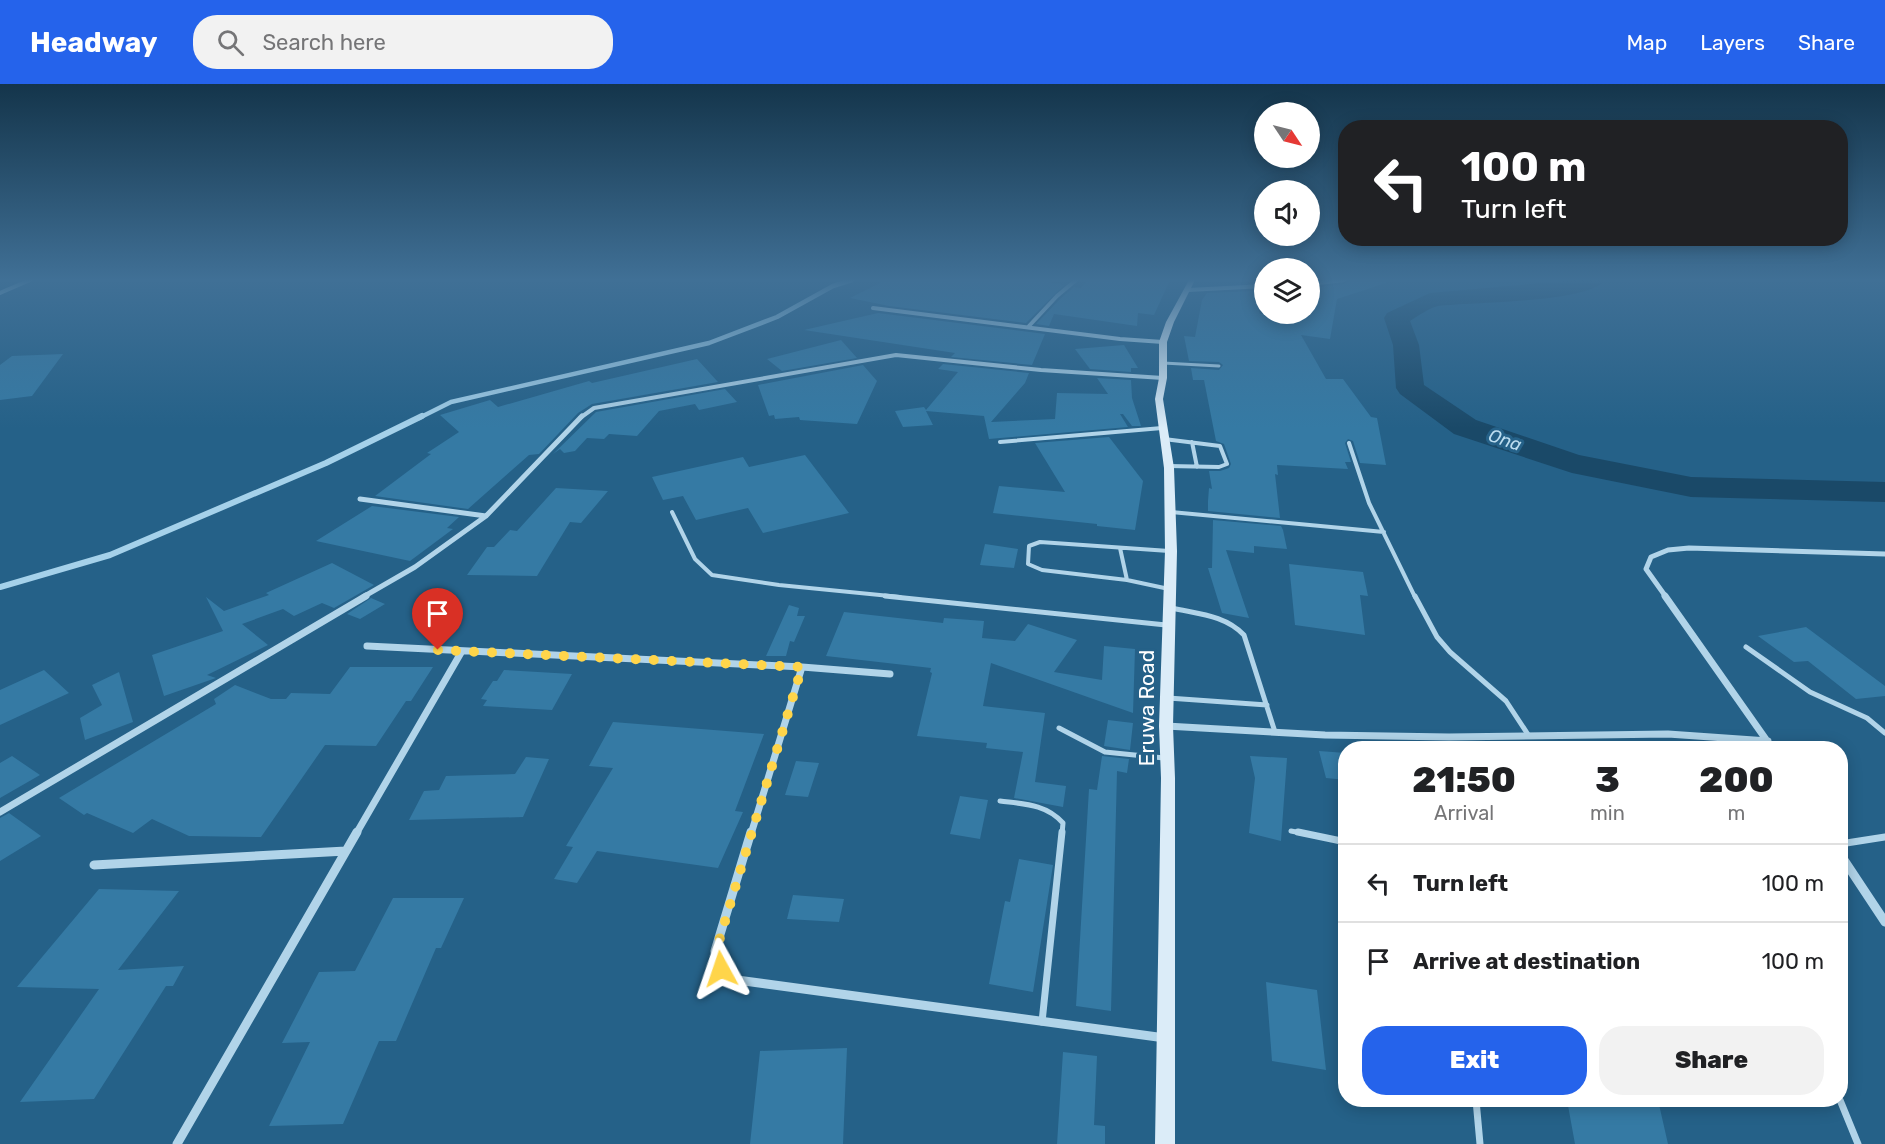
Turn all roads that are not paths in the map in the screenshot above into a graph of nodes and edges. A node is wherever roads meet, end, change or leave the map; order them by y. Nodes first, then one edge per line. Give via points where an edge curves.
1 (1053, 329) edge
2 (1167, 329) edge
3 (1163, 342) junction
4 (1163, 363) junction
5 (1219, 366) dead end
6 (1163, 378) junction
7 (1163, 434) junction
8 (1000, 442) dead end
9 (1192, 442) junction
10 (1349, 443) dead end
11 (1168, 466) junction
12 (1197, 467) junction
13 (360, 499) dead end
14 (672, 512) dead end
15 (1169, 512) junction
16 (486, 516) junction
17 (1384, 532) junction
18 (1120, 548) junction
19 (1171, 551) junction
20 (1885, 554) edge
21 (1127, 580) junction
22 (1169, 589) junction
23 (1169, 608) junction
24 (1169, 625) junction
25 (367, 646) dead end
26 (1746, 647) dead end
27 (462, 651) junction
28 (802, 667) junction
29 (890, 674) dead end
30 (1167, 698) junction
31 (1267, 705) junction
32 (1166, 726) junction
33 (1059, 728) dead end
34 (1275, 732) junction
35 (1885, 733) edge
36 (1529, 736) junction
37 (1768, 741) joint
38 (1167, 758) junction
39 (1000, 801) dead end
40 (0, 812) edge
41 (1291, 831) dead end
42 (1885, 837) edge
43 (1338, 840) edge
44 (1848, 843) edge
45 (346, 851) junction
46 (94, 866) dead end
47 (1848, 866) edge
48 (1885, 922) edge
49 (1042, 1022) junction
50 (1166, 1038) junction
51 (1477, 1107) edge
52 (1843, 1107) edge
53 (177, 1144) edge
54 (1165, 1144) edge
55 (1480, 1144) edge
56 (1858, 1144) edge

1 - 3 street
2 - 3 main road, Eruwa Road
3 - 4 main road, Eruwa Road
4 - 5 lane
4 - 6 main road, Eruwa Road
6 - 7 main road, Eruwa Road via 1159,399
6 - 16 street via 896,355 612,404 594,408 575,421
7 - 8 lane
7 - 9 lane
7 - 11 main road, Eruwa Road
9 - 12 lane
9 - 12 lane via 1220,446 1227,464
10 - 17 lane via 1369,503
11 - 12 lane
11 - 15 main road, Eruwa Road
13 - 16 street
14 - 24 lane via 695,560 712,574 779,585
15 - 17 lane
15 - 19 main road, Eruwa Road
16 - 40 street via 365,598
17 - 36 lane via 1437,637 1506,701
18 - 19 lane
18 - 21 lane
18 - 21 lane via 1040,542 1029,546 1027,559 1028,564 1041,570
19 - 22 main road, Eruwa Road
20 - 37 street via 1689,548 1651,557 1646,569
21 - 22 lane
22 - 23 main road, Eruwa Road
23 - 24 main road, Eruwa Road
23 - 31 lane via 1237,625 1244,635
24 - 30 main road, Eruwa Road
25 - 27 street
26 - 35 lane via 1810,692 1867,718
27 - 28 street
27 - 45 street
28 - 29 street
28 - 49 street via 716,951 721,969 737,980
30 - 31 lane
30 - 32 main road, Eruwa Road
31 - 34 lane
32 - 34 street
32 - 38 main road, Eruwa Road
33 - 38 lane via 1104,752
34 - 36 street
36 - 37 street via 1668,734
38 - 50 main road, Eruwa Road
39 - 49 lane via 1042,806 1063,823
41 - 43 lane
42 - 44 lane
45 - 46 street
45 - 53 street
47 - 48 street
49 - 50 street
50 - 54 main road, Eruwa Road
51 - 55 lane
52 - 56 lane

